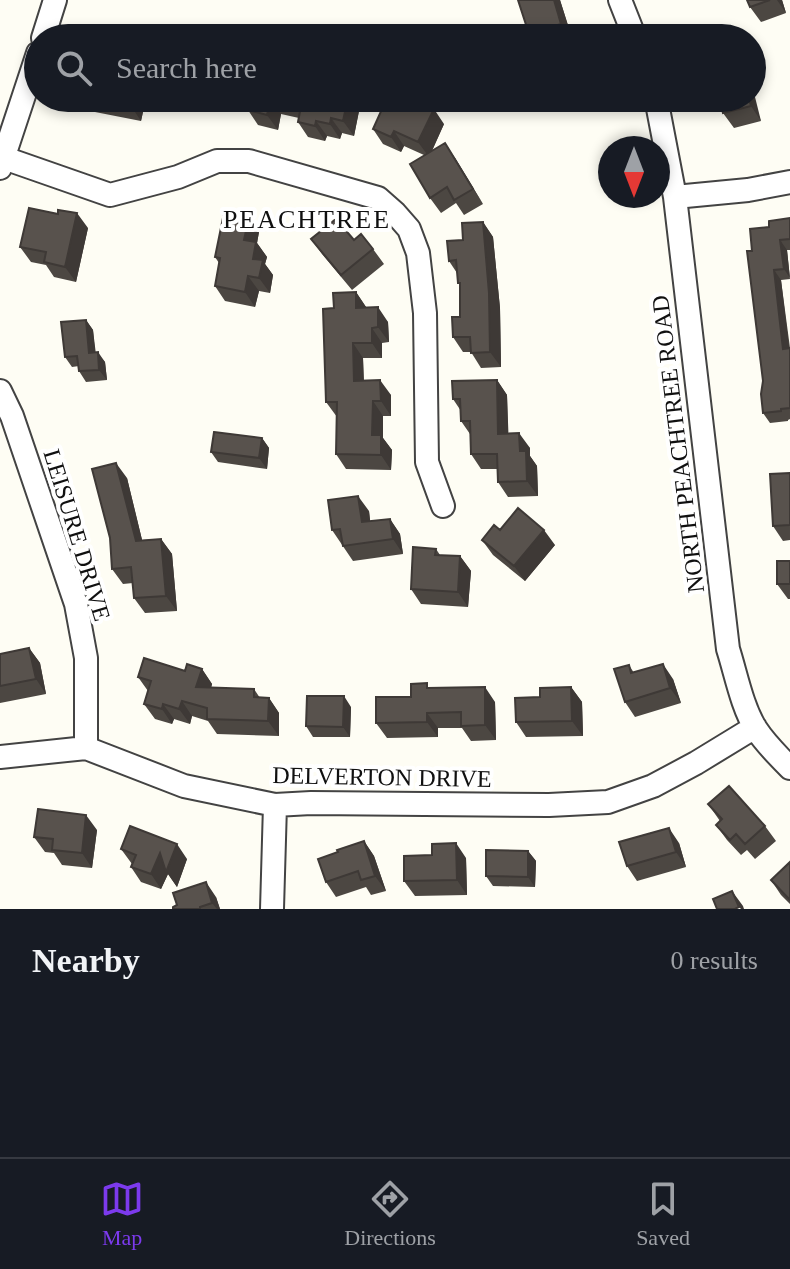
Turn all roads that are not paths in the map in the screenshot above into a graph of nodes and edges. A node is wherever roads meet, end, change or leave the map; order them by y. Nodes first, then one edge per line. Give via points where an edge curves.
1 (55, 0) edge
2 (620, 0) edge
3 (47, 24) edge
4 (629, 24) edge
5 (24, 96) edge
6 (659, 112) edge
7 (2, 163) edge
8 (790, 182) edge
9 (675, 197) junction
10 (0, 391) edge
11 (443, 506) dead end
12 (755, 727) junction
13 (86, 748) junction
14 (0, 757) edge
15 (790, 768) edge
16 (275, 805) junction
17 (272, 909) edge

1 - 3 street
2 - 4 street
5 - 7 street
6 - 9 street, NORTH PEACHTREE ROAD
7 - 11 street via 110,195 217,161 249,161 378,198 409,229 418,253 425,313 427,462
8 - 9 street
9 - 12 street, NORTH PEACHTREE ROAD via 728,649
10 - 13 street, LEISURE DRIVE via 76,604 86,658
12 - 15 street, NORTH PEACHTREE ROAD
12 - 16 street, DELVERTON DRIVE via 653,786 608,802
13 - 14 street, DELVERTON DRIVE
13 - 16 street, DELVERTON DRIVE via 184,786
16 - 17 street

